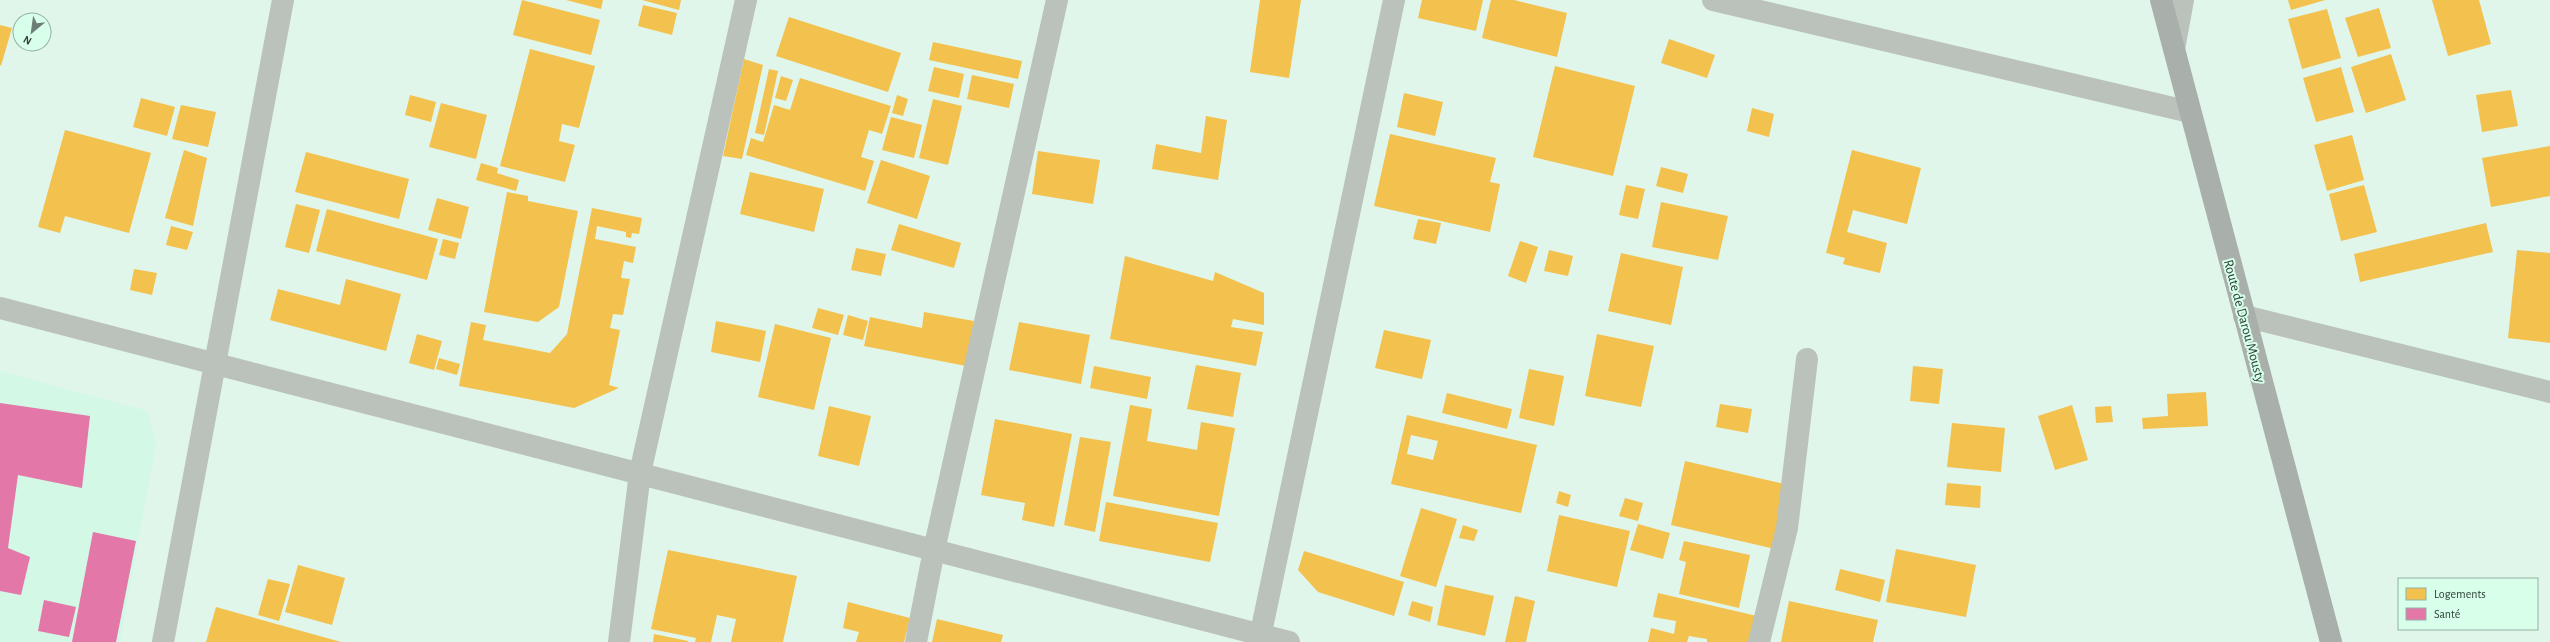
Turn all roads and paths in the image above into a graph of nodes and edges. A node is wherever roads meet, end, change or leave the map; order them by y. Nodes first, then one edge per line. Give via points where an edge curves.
1 (283, 0) edge
2 (746, 0) edge
3 (1057, 0) edge
4 (1394, 0) edge
5 (1713, 0) edge
6 (2161, 0) edge
7 (2183, 0) edge
8 (2174, 49) junction
9 (2190, 112) junction
10 (0, 308) edge
11 (2244, 316) junction
12 (1807, 359) dead end
13 (215, 363) junction
14 (2550, 392) edge
15 (640, 473) junction
16 (934, 550) junction
17 (1260, 638) edge
18 (163, 642) edge
19 (619, 642) edge
20 (916, 642) edge
21 (1289, 642) edge
22 (1759, 642) edge
23 (2330, 642) edge

1 - 13 street
2 - 15 street
3 - 16 street
4 - 17 street
5 - 9 street
6 - 8 main road, Route de Darou Mousty
7 - 8 street
8 - 9 main road, Route de Darou Mousty
9 - 11 main road, Route de Darou Mousty
10 - 13 street
11 - 14 street
11 - 23 main road, Route de Darou Mousty
12 - 22 street via 1787,528
13 - 15 street
13 - 18 street
15 - 16 street
15 - 19 street
16 - 17 street
16 - 20 street
17 - 21 street

